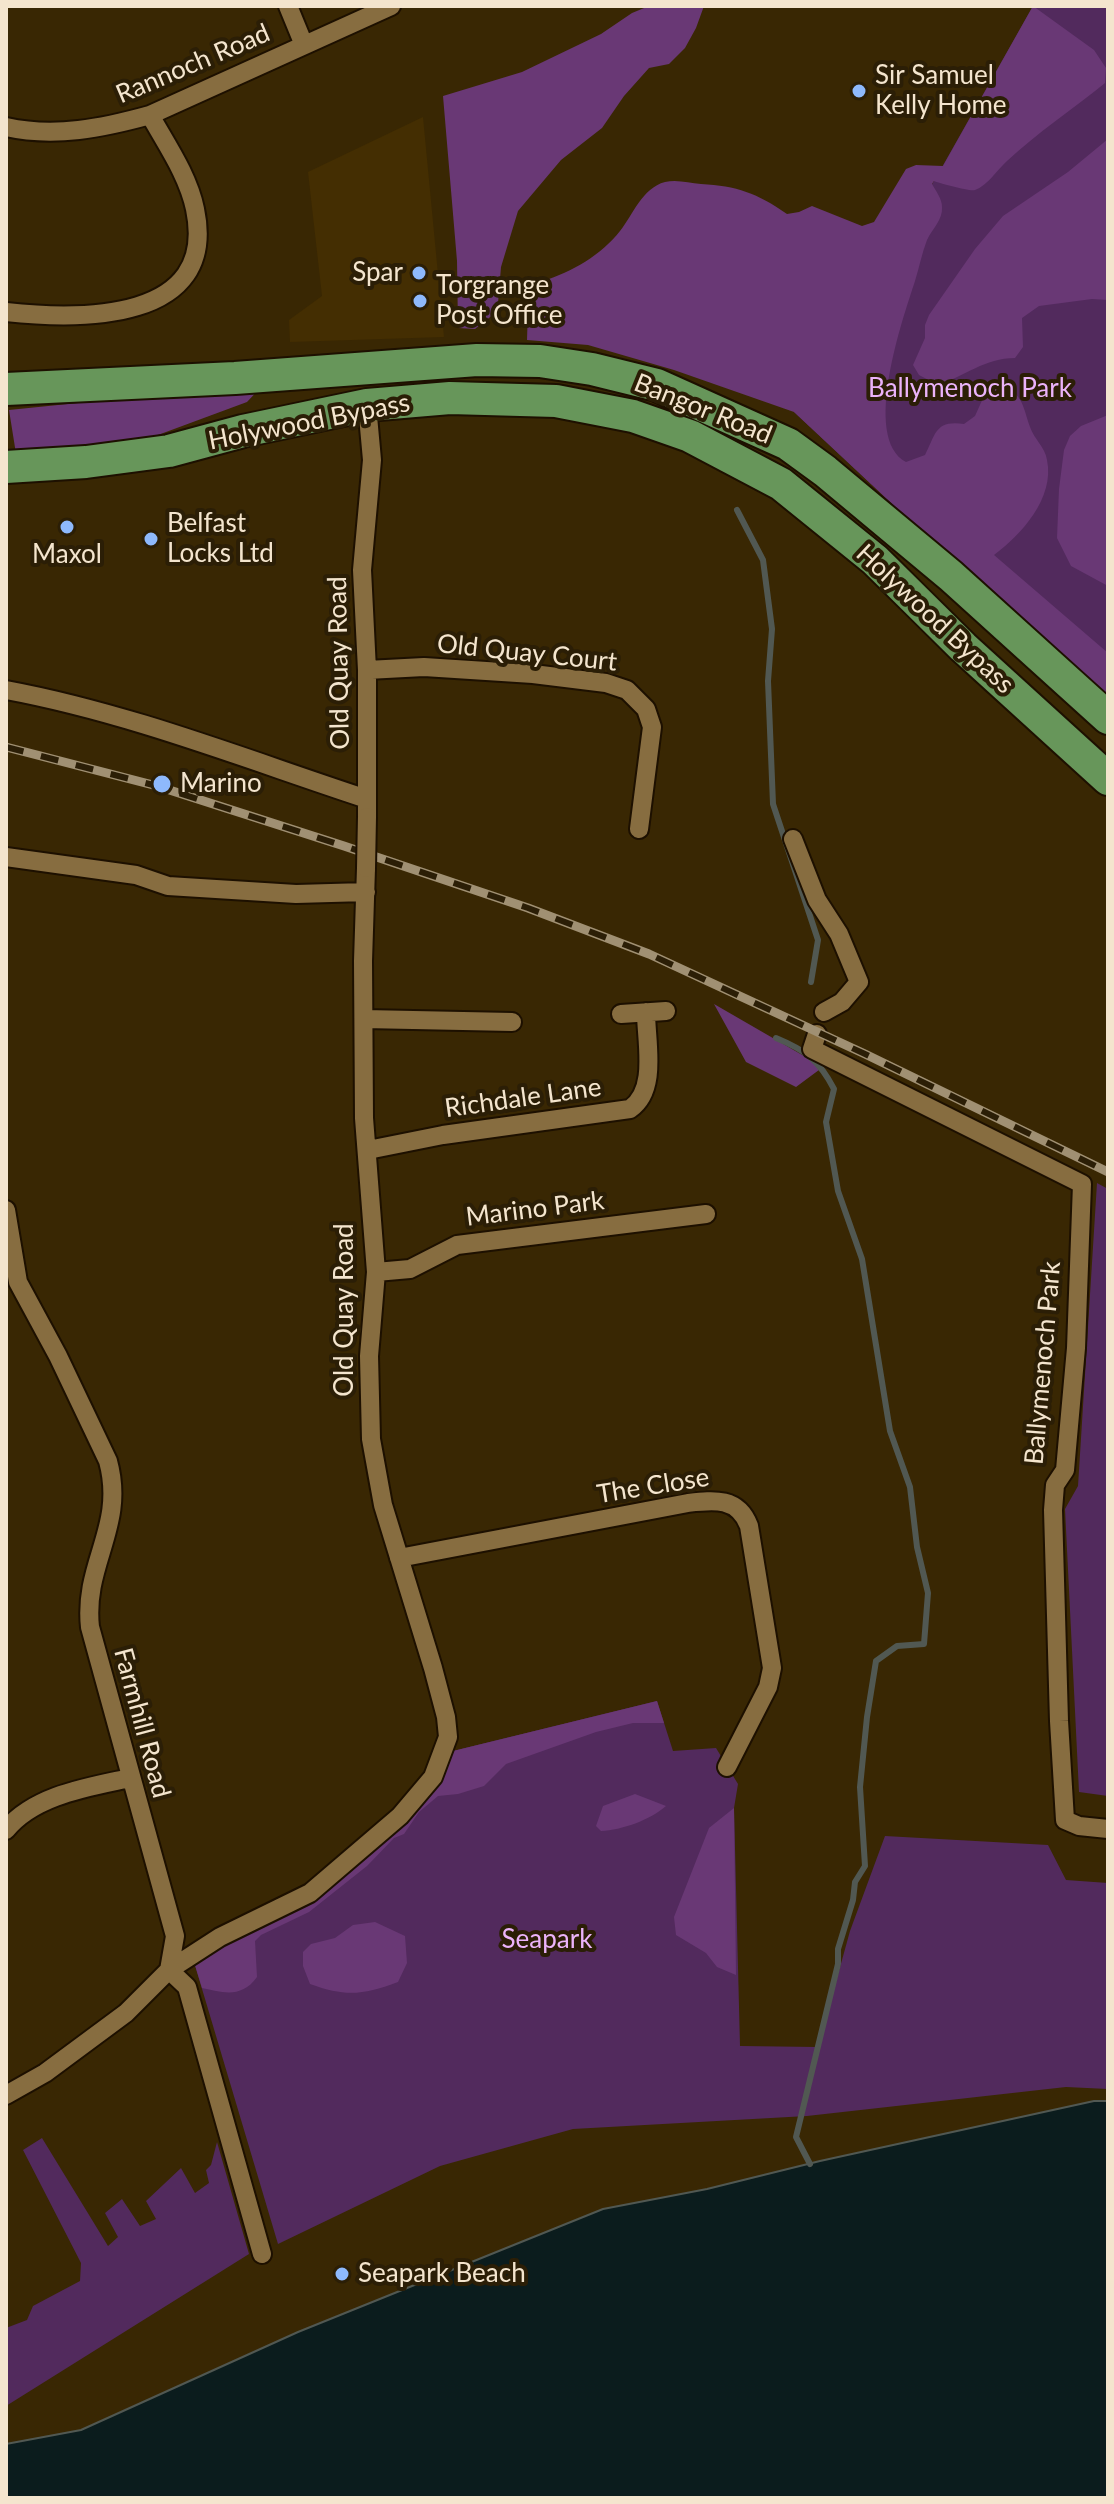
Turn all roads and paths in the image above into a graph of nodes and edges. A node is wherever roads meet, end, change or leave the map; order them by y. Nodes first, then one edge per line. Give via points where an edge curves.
1 (288, 6) edge
2 (391, 6) edge
3 (304, 45) junction
4 (150, 115) junction
5 (6, 127) edge
6 (6, 312) edge
7 (6, 389) edge
8 (367, 405) junction
9 (736, 418) junction
10 (720, 452) junction
11 (6, 467) edge
12 (367, 670) junction
13 (6, 690) edge
14 (1108, 718) edge
15 (1108, 779) edge
16 (367, 808) junction
17 (639, 829) dead end
18 (793, 839) dead end
19 (6, 857) edge
20 (366, 892) junction
21 (666, 1011) dead end
22 (646, 1012) junction
23 (824, 1012) dead end
24 (621, 1014) dead end
25 (364, 1019) junction
26 (512, 1022) dead end
27 (817, 1034) dead end
28 (368, 1150) junction
29 (6, 1210) edge
30 (706, 1214) dead end
31 (376, 1272) junction
32 (12, 1284) edge
33 (399, 1558) junction
34 (727, 1767) dead end
35 (130, 1778) junction
36 (1108, 1829) edge
37 (6, 1830) edge
38 (169, 1970) junction
39 (6, 2095) edge
40 (262, 2254) dead end

1 - 3 street
2 - 3 street, Rannoch Road
3 - 4 street, Rannoch Road
4 - 5 street, Rannoch Road via 84,130
4 - 6 street via 195,210 196,249 176,285 154,302 128,310
7 - 9 highway, Bangor Road via 398,364 540,361 657,385
8 - 10 highway, Holywood Bypass via 450,398 556,401 633,416
8 - 11 highway, Holywood Bypass via 169,451
8 - 12 street, Old Quay Road via 372,460 362,570
9 - 10 highway
9 - 14 highway, Bangor Road via 788,444 825,471
10 - 15 highway, Holywood Bypass via 781,484 875,560
12 - 16 street, Old Quay Road
12 - 17 street, Old Quay Court via 424,667 533,674 627,690 646,709 652,727
13 - 16 street via 160,729
16 - 20 street, Old Quay Road, bridge
18 - 23 street via 859,982 842,1002
19 - 20 street via 136,875 168,886 296,894
20 - 25 street, Old Quay Road
21 - 22 street
22 - 24 street
22 - 28 street, Richdale Lane via 647,1086 630,1109
25 - 26 street
25 - 28 street, Old Quay Road
27 - 36 street, Ballymenoch Park via 812,1049 1082,1184 1067,1454 1055,1485 1053,1510 1059,1721 1065,1820
28 - 31 street, Old Quay Road
29 - 32 street, Farmhill Road
30 - 31 street, Marino Park via 457,1245 410,1269
31 - 33 street, Old Quay Road via 369,1356 371,1439
32 - 35 street, Farmhill Road via 58,1356 112,1475 112,1518 90,1587 88,1613
33 - 34 street, The Close via 688,1503 732,1504 749,1526 772,1668 751,1726
33 - 38 street, Old Quay Road via 447,1726 433,1777 400,1816 310,1893 220,1937
35 - 37 street via 73,1791 16,1818
35 - 38 street, Farmhill Road via 175,1936
38 - 39 street, Old Quay Road via 126,2013
38 - 40 street via 187,1987

